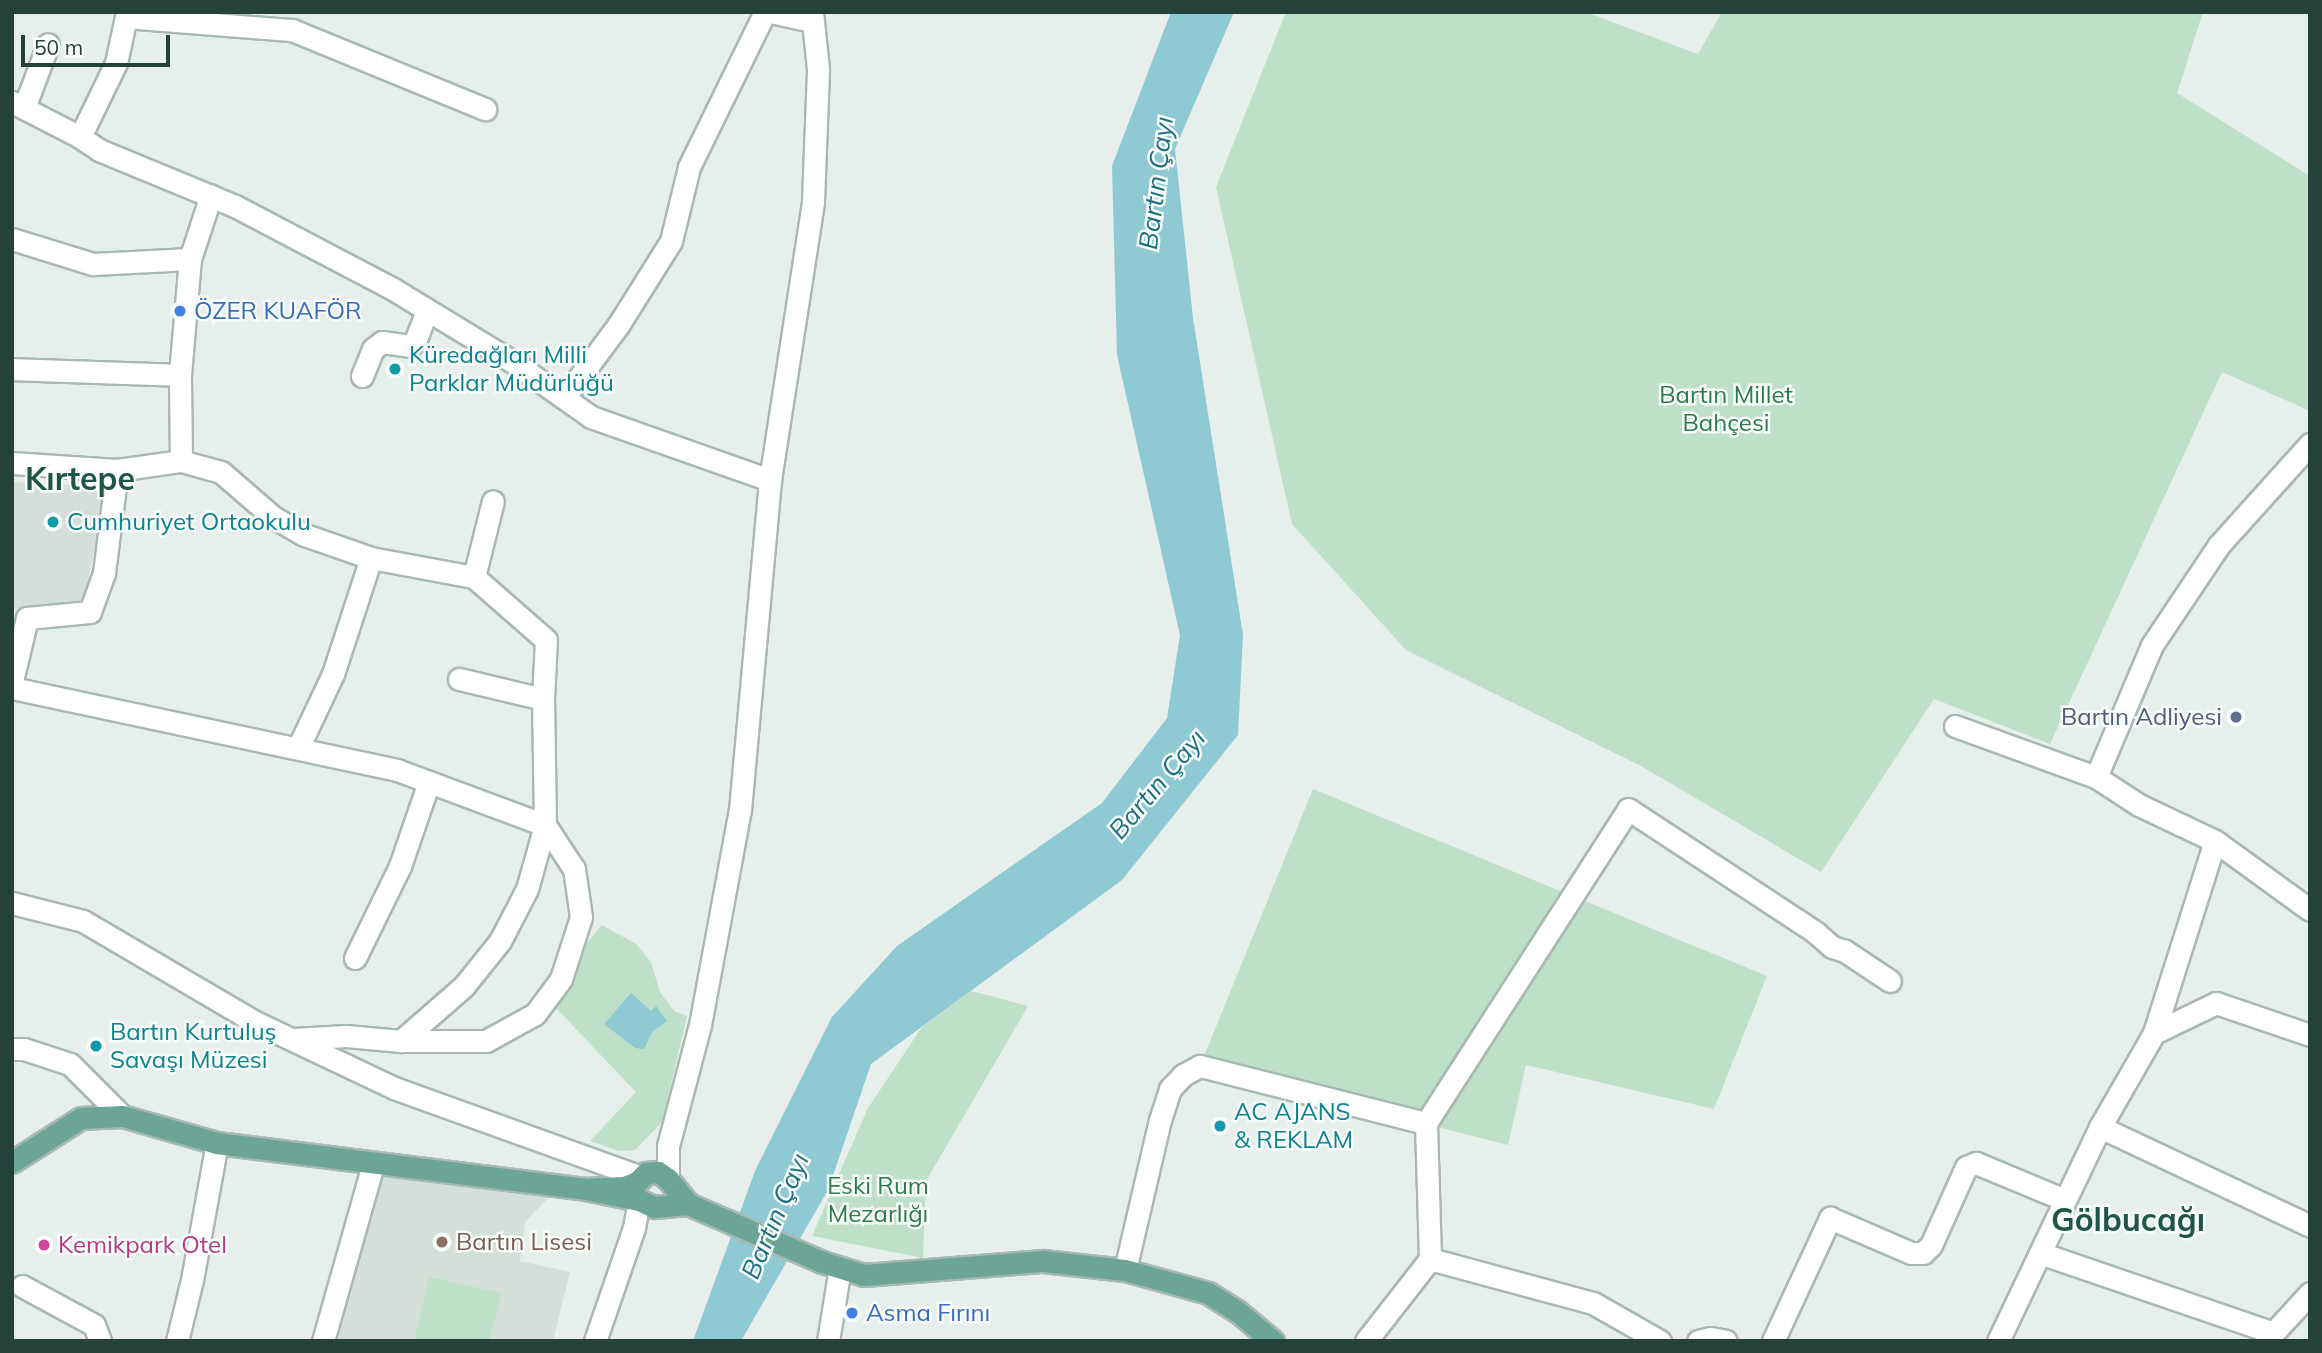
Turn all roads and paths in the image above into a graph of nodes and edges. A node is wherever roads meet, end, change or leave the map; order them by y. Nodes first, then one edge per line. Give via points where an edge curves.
1 (765, 12) edge
2 (770, 12) edge
3 (126, 14) edge
4 (812, 17) edge
5 (295, 21) edge
6 (48, 44) dead end
7 (18, 105) edge
8 (485, 109) dead end
9 (80, 137) junction
10 (211, 195) junction
11 (12, 239) edge
12 (190, 259) junction
13 (427, 310) junction
14 (12, 369) edge
15 (180, 375) junction
16 (362, 376) dead end
17 (564, 398) junction
18 (2307, 451) edge
19 (181, 461) junction
20 (12, 463) edge
21 (117, 470) junction
22 (770, 480) junction
23 (493, 501) dead end
24 (371, 558) junction
25 (474, 578) junction
26 (459, 678) dead end
27 (12, 681) edge
28 (12, 688) edge
29 (543, 699) junction
30 (1955, 726) dead end
31 (298, 748) junction
32 (2096, 777) junction
33 (429, 782) junction
34 (545, 825) junction
35 (2215, 841) junction
36 (12, 903) edge
37 (2310, 910) edge
38 (355, 958) dead end
39 (1890, 981) dead end
40 (2154, 1033) junction
41 (2310, 1035) edge
42 (293, 1040) junction
43 (401, 1041) junction
44 (12, 1049) edge
45 (88, 1085) junction
46 (122, 1116) junction
47 (81, 1118) junction
48 (1426, 1123) junction
49 (2100, 1127) junction
50 (217, 1143) junction
51 (668, 1146) junction
52 (12, 1162) edge
53 (373, 1164) junction
54 (669, 1181) junction
55 (646, 1191) junction
56 (2065, 1200) junction
57 (688, 1204) junction
58 (2310, 1226) edge
59 (2040, 1253) junction
60 (1430, 1259) junction
61 (831, 1265) junction
62 (1125, 1269) junction
63 (22, 1286) dead end
64 (2310, 1293) edge
65 (2270, 1337) edge
66 (827, 1340) edge
67 (100, 1341) edge
68 (177, 1341) edge
69 (323, 1341) edge
70 (595, 1341) edge
71 (1273, 1341) edge
72 (1366, 1341) edge
73 (1660, 1341) edge
74 (1698, 1341) edge
75 (1726, 1341) edge
76 (1773, 1341) edge
77 (1998, 1341) edge

1 - 17 street via 689,167 671,241
2 - 4 street
3 - 5 street
3 - 9 street via 117,63
4 - 22 street via 817,69 813,201
5 - 8 street
6 - 7 street
7 - 9 street
9 - 10 street via 99,150
10 - 12 street
10 - 13 street
11 - 12 street via 93,264
12 - 15 street
13 - 16 street via 410,346 382,342 373,349
13 - 17 street
14 - 15 street
15 - 19 street
17 - 22 street via 591,417
18 - 32 street via 2219,545 2152,645
19 - 21 street
19 - 24 street via 221,472 273,517 302,534
20 - 21 street
21 - 27 street via 104,573 90,612 27,618
22 - 51 street via 740,810 700,1025
23 - 25 street
24 - 25 street
24 - 31 street via 338,661
25 - 29 street via 546,640
26 - 29 street
28 - 31 street
29 - 34 street
30 - 32 street
31 - 33 street via 397,770
32 - 35 street via 2138,805
33 - 34 street
33 - 38 street via 400,866
34 - 43 street via 527,889 500,941 464,986
34 - 43 street via 575,869 581,917 561,979 536,1014 486,1041
35 - 37 street
35 - 40 street
36 - 42 street via 83,921
39 - 48 street via 1628,809
40 - 41 street via 2216,1003
40 - 49 street
42 - 43 street via 346,1036
42 - 55 street via 394,1088
44 - 45 street via 70,1064
45 - 46 street
45 - 47 street
46 - 47 main road
46 - 50 main road
47 - 52 main road
48 - 60 street
48 - 62 street via 1200,1066 1170,1089
49 - 56 street
49 - 58 street
50 - 53 main road
50 - 68 street
51 - 54 street
51 - 55 street
53 - 55 main road via 584,1189
53 - 69 street
54 - 55 main road via 670,1195
54 - 57 main road
55 - 57 main road
55 - 70 street
56 - 59 street
56 - 76 street via 1976,1163 1966,1167 1931,1245 1923,1252 1912,1253 1830,1218
57 - 61 main road
59 - 65 street
59 - 77 street
60 - 72 street
60 - 73 street via 1592,1303
61 - 62 main road via 864,1275 1043,1261
61 - 66 street
62 - 71 main road via 1208,1293
63 - 67 street via 94,1325
64 - 65 street
74 - 75 street

